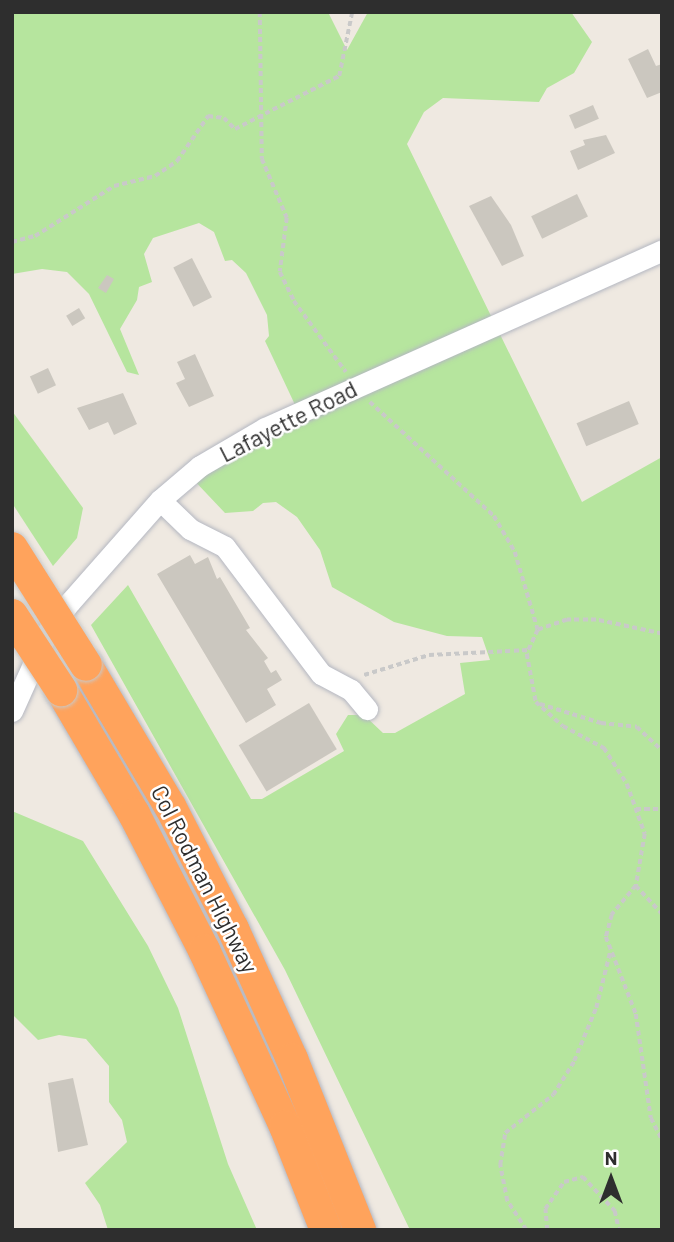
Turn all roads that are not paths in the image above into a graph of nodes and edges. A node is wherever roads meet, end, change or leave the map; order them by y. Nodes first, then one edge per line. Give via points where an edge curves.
1 (662, 250) edge
2 (160, 500) junction
3 (12, 548) edge
4 (12, 615) edge
5 (367, 709) dead end
6 (12, 711) edge
7 (326, 1230) edge
8 (360, 1230) edge

1 - 2 street, Lafayette Road via 265,428 201,466
2 - 5 street via 190,529 225,547 321,674 339,683
2 - 6 street, Lafayette Road via 48,631
3 - 8 highway, Col Rodman Highway, bridge via 171,808 233,929 292,1059
4 - 7 highway, Col Rodman Highway, bridge via 134,814 210,961 285,1126

